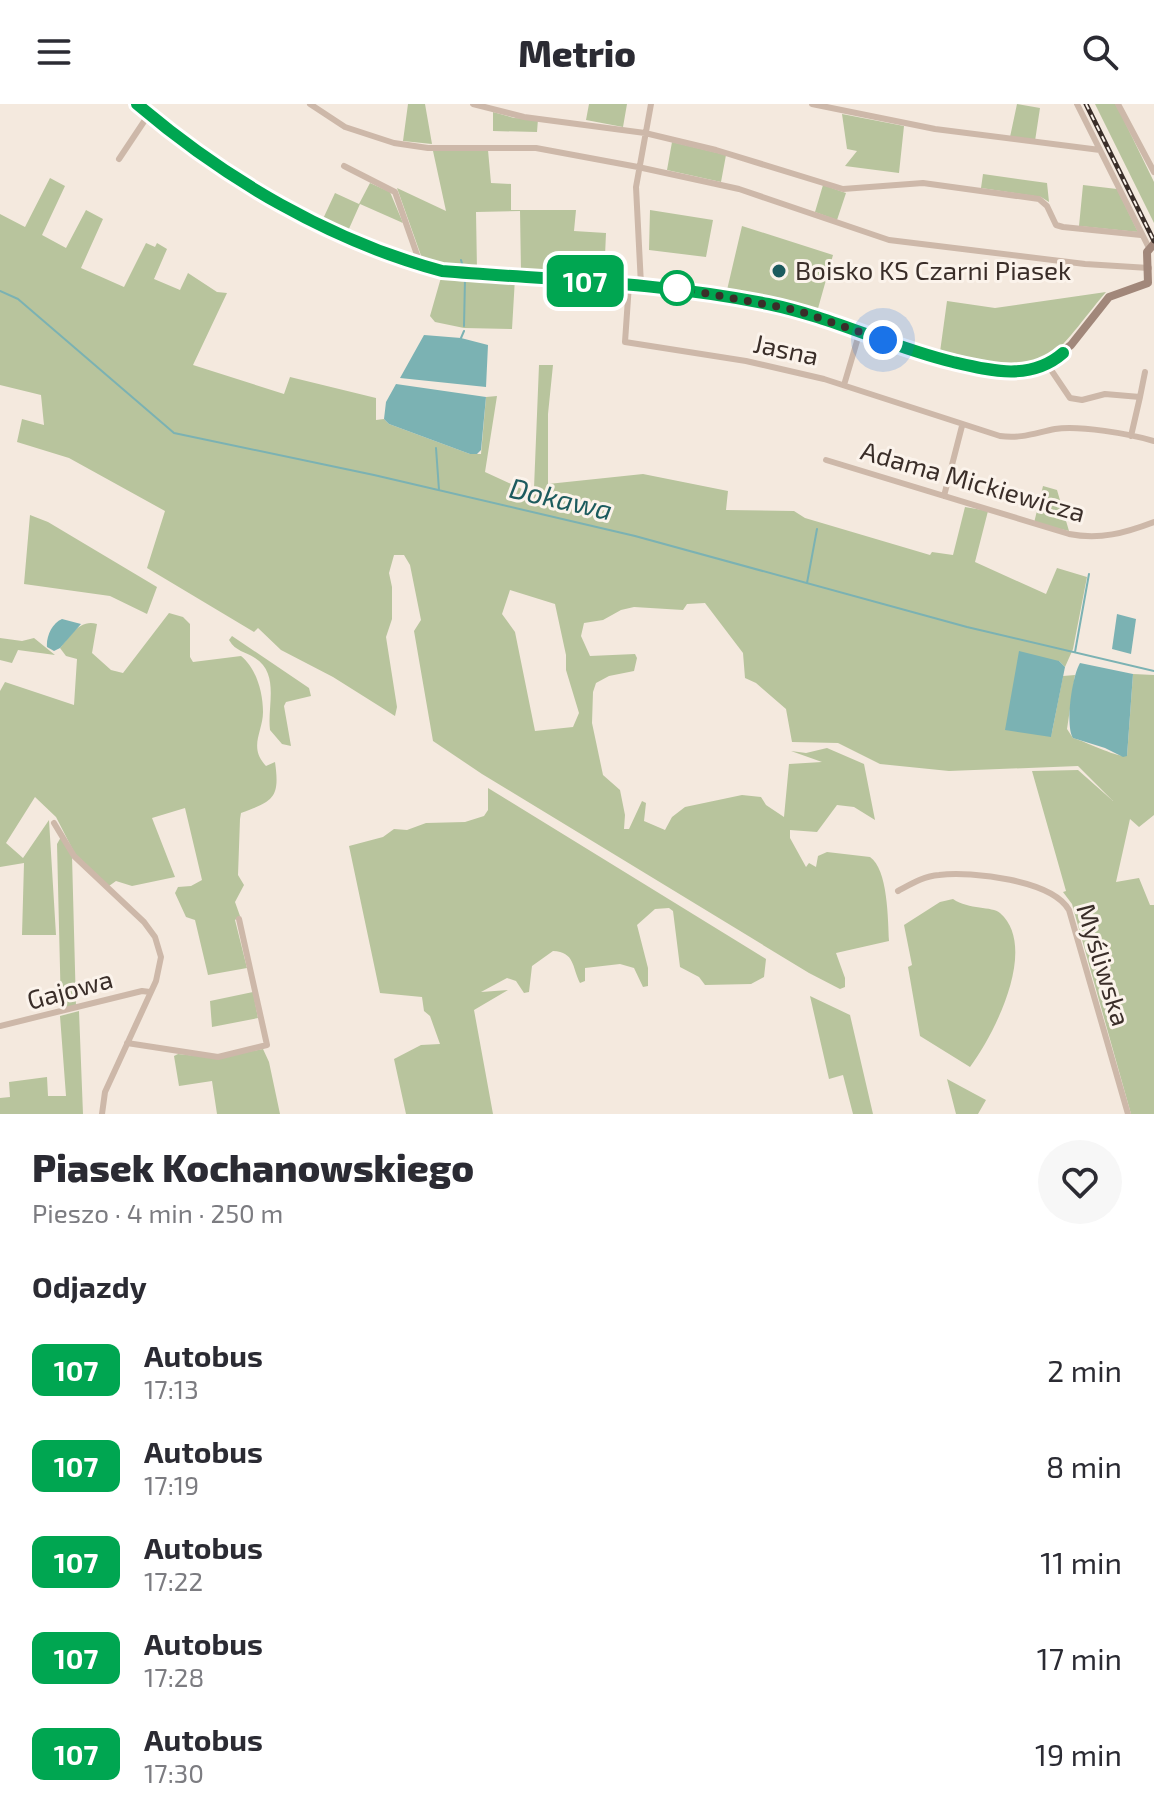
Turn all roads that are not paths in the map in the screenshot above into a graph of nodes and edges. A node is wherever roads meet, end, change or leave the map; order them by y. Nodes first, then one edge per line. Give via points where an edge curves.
1 (137, 104) edge
2 (310, 104) edge
3 (473, 104) edge
4 (651, 104) edge
5 (812, 104) edge
6 (1077, 104) edge
7 (1118, 104) edge
8 (149, 114) junction
9 (645, 133) junction
10 (1100, 150) junction
11 (119, 159) dead end
12 (1150, 159) edge
13 (638, 167) junction
14 (345, 168) dead end
15 (1154, 172) edge
16 (1141, 235) junction
17 (1152, 246) edge
18 (421, 266) junction
19 (1149, 268) junction
20 (1152, 279) edge
21 (629, 284) junction
22 (641, 285) junction
23 (860, 331) junction
24 (1047, 364) junction
25 (1145, 372) dead end
26 (844, 385) junction
27 (1140, 397) junction
28 (962, 426) junction
29 (1131, 436) junction
30 (1154, 441) edge
31 (826, 460) dead end
32 (944, 496) junction
33 (1154, 522) edge
34 (54, 823) dead end
35 (898, 891) dead end
36 (239, 919) dead end
37 (150, 992) junction
38 (0, 1026) edge
39 (127, 1043) junction
40 (102, 1114) edge
41 (1128, 1114) edge

1 - 8 street
2 - 13 street via 345,127 394,143 536,148
3 - 9 street via 524,117
4 - 9 street
5 - 10 street via 935,129
6 - 10 street
7 - 12 street
8 - 11 street
8 - 18 street via 273,201
9 - 13 street
9 - 16 street via 843,189 923,183 1039,199 1056,225
10 - 16 street
12 - 15 street
13 - 19 street via 739,189 889,240
13 - 22 street
14 - 18 street via 395,192
16 - 17 street
17 - 19 street
18 - 21 street
19 - 20 street
20 - 24 street via 1109,297 1063,353
21 - 22 street
21 - 26 street, Jasna via 625,342 746,361
22 - 23 street via 771,304
23 - 24 street via 990,371 1018,372
23 - 26 street
24 - 27 street via 1075,401 1105,394
25 - 27 street
26 - 28 street, Jasna
27 - 29 street
28 - 29 street, Jasna via 1025,438 1070,429
28 - 32 street
29 - 30 street, Jasna
31 - 32 street, Adama Mickiewicza
32 - 33 street, Adama Mickiewicza via 1082,537 1112,536
34 - 37 street via 74,856 155,937 162,966
35 - 41 street, Myśliwska via 923,878 962,875 1014,881 1063,900
36 - 39 street via 267,1045 218,1057
37 - 38 street, Gajowa
37 - 39 street
39 - 40 street via 105,1092

